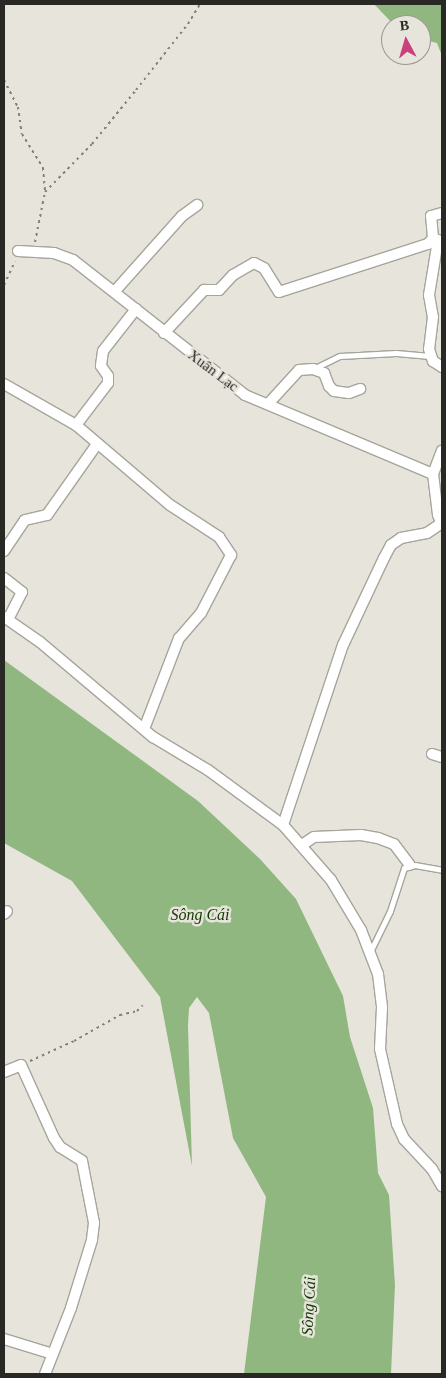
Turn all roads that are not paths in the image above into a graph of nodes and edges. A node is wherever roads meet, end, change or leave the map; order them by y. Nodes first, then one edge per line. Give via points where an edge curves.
1 (197, 205) dead end
2 (442, 213) edge
3 (433, 238) junction
4 (18, 251) road end
5 (115, 291) junction
6 (136, 309) junction
7 (164, 333) junction
8 (430, 356) junction
9 (442, 367) edge
10 (313, 369) junction
11 (4, 384) edge
12 (360, 389) dead end
13 (268, 404) junction
14 (76, 424) junction
15 (98, 444) junction
16 (442, 451) edge
17 (433, 474) junction
18 (442, 523) edge
19 (4, 551) edge
20 (4, 578) edge
21 (6, 618) edge
22 (144, 729) junction
23 (283, 825) junction
24 (302, 846) junction
25 (410, 865) junction
26 (442, 870) edge
27 (371, 950) junction
28 (4, 1072) edge
29 (442, 1186) edge
30 (4, 1339) edge
31 (54, 1354) junction
32 (45, 1374) edge

1 - 5 street via 182,216
2 - 3 street via 431,216
3 - 7 street via 414,250 279,292 264,268 254,263 233,274 219,290 204,290
3 - 8 street via 438,240 429,295 433,318
4 - 5 street, Xuân Lạc via 66,256
5 - 6 street, Xuân Lạc
6 - 7 street, Xuân Lạc
6 - 14 street via 103,350 101,366 108,382
7 - 13 street, Xuân Lạc via 237,390
8 - 9 street
8 - 10 lane via 396,353 340,356
10 - 12 street via 324,373 334,391 349,393
10 - 13 street via 294,373
11 - 14 street
13 - 17 street, Xuân Lạc
14 - 15 street
15 - 19 street via 47,515 25,520
15 - 22 street via 170,505 219,537 231,551 201,613 179,638
16 - 17 street
17 - 18 street
18 - 23 street via 427,533 401,538 384,558 348,633
20 - 21 street via 22,592
21 - 22 street
22 - 23 street via 208,770
23 - 24 street
24 - 25 street via 314,837 361,835 394,844
24 - 27 street via 341,895
25 - 26 lane
25 - 27 lane via 402,872 390,911
27 - 29 street via 382,1007 380,1049 397,1124 404,1139 432,1169
28 - 31 street via 21,1065 54,1138 60,1147 82,1161 94,1223 88,1254
30 - 31 street
31 - 32 street

